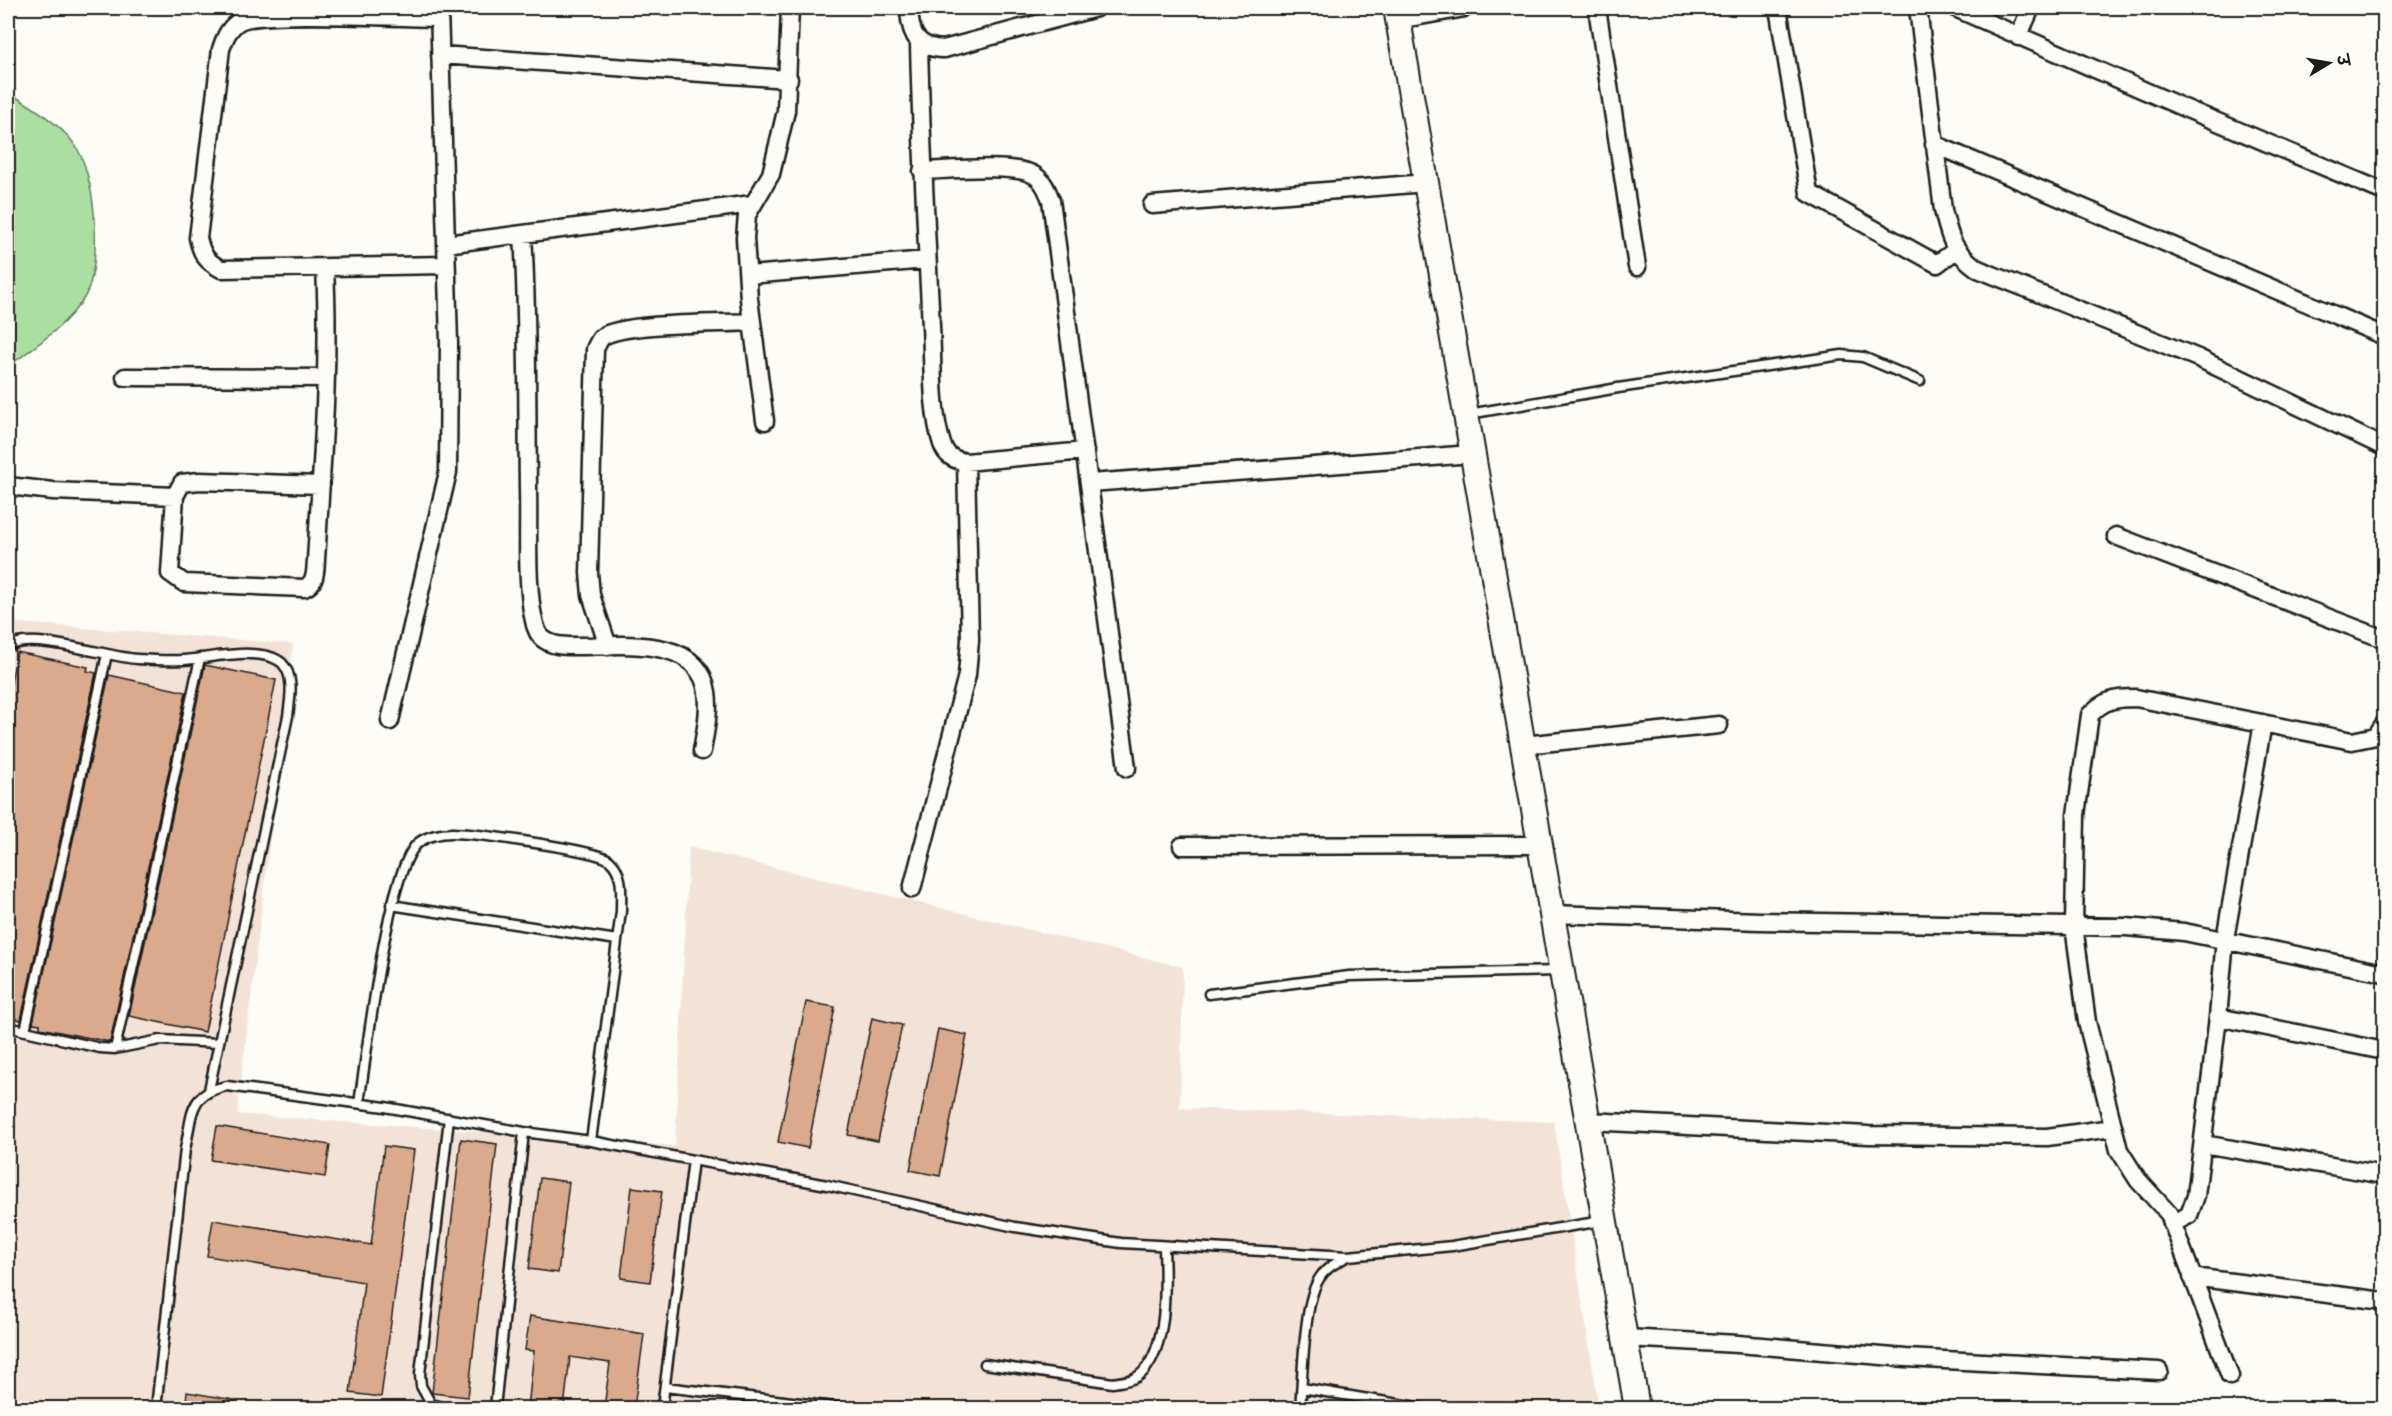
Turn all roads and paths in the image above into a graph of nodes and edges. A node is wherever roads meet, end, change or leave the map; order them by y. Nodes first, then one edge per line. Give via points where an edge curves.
1 (790, 8) edge
2 (909, 8) edge
3 (1033, 8) edge
4 (1096, 8) edge
5 (1465, 8) edge
6 (1597, 8) edge
7 (1778, 8) edge
8 (1918, 8) edge
9 (1955, 8) edge
10 (2031, 8) edge
11 (440, 13) edge
12 (1397, 14) edge
13 (1034, 25) junction
14 (2018, 37) junction
15 (919, 43) junction
16 (440, 56) junction
17 (789, 79) junction
18 (1934, 144) junction
19 (922, 171) junction
20 (1426, 183) junction
21 (2385, 192) edge
22 (752, 204) junction
23 (1152, 205) dead end
24 (523, 234) junction
25 (446, 244) junction
26 (1956, 250) junction
27 (927, 260) junction
28 (446, 265) junction
29 (1637, 267) dead end
30 (325, 268) junction
31 (748, 275) junction
32 (752, 322) junction
33 (2385, 336) edge
34 (125, 377) dead end
35 (326, 378) junction
36 (1920, 381) dead end
37 (1465, 415) junction
38 (765, 421) dead end
39 (2385, 447) edge
40 (1085, 451) junction
41 (1472, 454) junction
42 (966, 462) junction
43 (1090, 483) junction
44 (321, 485) junction
45 (8, 486) edge
46 (175, 496) junction
47 (2116, 536) dead end
48 (2385, 639) edge
49 (608, 646) junction
50 (8, 647) edge
51 (107, 654) junction
52 (200, 658) junction
53 (390, 721) dead end
54 (2264, 723) junction
55 (2385, 724) edge
56 (1719, 725) dead end
57 (1522, 746) junction
58 (702, 751) dead end
59 (1127, 768) dead end
60 (1540, 845) junction
61 (1182, 846) dead end
62 (912, 889) dead end
63 (391, 905) junction
64 (1552, 914) junction
65 (2074, 926) junction
66 (2225, 939) junction
67 (617, 940) junction
68 (1562, 971) junction
69 (2385, 973) edge
70 (1209, 994) dead end
71 (2218, 1017) junction
72 (8, 1027) edge
73 (25, 1031) junction
74 (219, 1043) junction
75 (115, 1049) junction
76 (2385, 1051) edge
77 (209, 1090) junction
78 (359, 1103) junction
79 (449, 1118) junction
80 (1587, 1121) junction
81 (2112, 1128) junction
82 (524, 1132) junction
83 (591, 1141) junction
84 (2203, 1144) junction
85 (693, 1160) junction
86 (2385, 1175) edge
87 (1605, 1221) junction
88 (2172, 1224) junction
89 (1164, 1246) junction
90 (1348, 1256) junction
91 (2192, 1277) junction
92 (2385, 1301) edge
93 (1625, 1338) junction
94 (985, 1364) dead end
95 (2159, 1371) dead end
96 (2230, 1376) dead end
97 (665, 1387) junction
98 (1302, 1388) junction
99 (156, 1408) edge
100 (447, 1408) edge
101 (495, 1408) edge
102 (662, 1408) edge
103 (843, 1408) edge
104 (1300, 1408) edge
105 (1423, 1408) edge
106 (1637, 1408) edge

1 - 17 street
2 - 15 street via 912,31
3 - 13 street
4 - 13 street
5 - 12 street
6 - 29 street
7 - 26 street via 1809,193 1937,264
8 - 18 street
9 - 14 street
10 - 14 street
11 - 16 street
11 - 30 street via 255,17 238,22 227,32 221,49 206,153 198,238 201,252 207,262 221,269
12 - 20 main road
13 - 15 street via 944,49 930,49
14 - 21 street
15 - 19 street
16 - 17 street
16 - 25 street
17 - 22 street via 786,111 771,174
18 - 26 street via 1943,210
18 - 33 street
19 - 27 street
19 - 40 street via 1017,170 1033,174 1045,185 1056,228
20 - 23 street
20 - 37 main road
22 - 24 street
22 - 31 street via 747,215
24 - 25 street
24 - 49 street via 529,577 536,627 549,642 564,646
25 - 28 street
26 - 39 street via 1978,270 2198,358
27 - 31 street
27 - 42 street via 940,435 947,454
28 - 30 street
28 - 53 street via 450,354 448,472
30 - 35 street
31 - 32 street
32 - 38 street
32 - 49 street via 631,329 601,338 595,349 589,573 591,595
34 - 35 street
35 - 44 street
36 - 37 lane via 1863,357 1842,355
37 - 41 main road
40 - 42 street
40 - 43 street
41 - 43 street
41 - 57 main road
42 - 62 street via 970,640 967,675
43 - 59 street
44 - 46 street via 188,482 177,489
44 - 46 street via 315,578 304,588 184,583 175,579 170,573
45 - 46 street
47 - 48 street
49 - 58 street via 658,648 680,654 695,665 704,677 708,694
50 - 51 lane via 28,641
51 - 52 lane via 154,660
51 - 73 lane
52 - 74 lane via 237,654 272,658 288,672 291,691
52 - 75 lane
54 - 55 street via 2352,741 2376,736
54 - 65 street via 2136,698 2109,700 2099,705 2090,715 2085,736 2076,816
54 - 66 street
56 - 57 street
57 - 60 main road
60 - 61 street
60 - 64 main road
63 - 67 lane
63 - 67 lane via 403,866 418,844 434,835 453,833 567,848 607,858 617,869 621,882
63 - 78 lane
64 - 65 street
64 - 68 main road
65 - 66 street via 2172,931
65 - 81 street via 2087,1022
66 - 69 street
66 - 71 street
67 - 83 lane
68 - 70 lane via 1349,976
68 - 80 main road
71 - 76 street
71 - 84 street
72 - 73 lane
73 - 75 lane
74 - 75 lane via 160,1040
74 - 77 lane
77 - 78 lane via 251,1087
77 - 99 lane via 198,1098 185,1149
78 - 79 lane
79 - 82 lane
79 - 100 lane via 420,1374 421,1386 431,1404
80 - 81 street via 1868,1135 2047,1137
80 - 87 main road
81 - 88 street via 2126,1164 2165,1207
82 - 83 lane
82 - 101 lane
83 - 85 lane
84 - 86 street
84 - 88 street via 2193,1208 2189,1215
85 - 89 lane via 1015,1227
85 - 97 lane
87 - 90 lane via 1452,1246
87 - 93 main road
88 - 91 street
89 - 90 lane
89 - 94 lane via 1165,1303 1156,1347 1142,1372 1129,1381 1113,1383
90 - 98 lane via 1327,1269 1314,1288
91 - 92 street
91 - 96 street
93 - 95 street
93 - 106 main road
97 - 102 lane
97 - 103 lane
98 - 104 lane
98 - 105 lane

